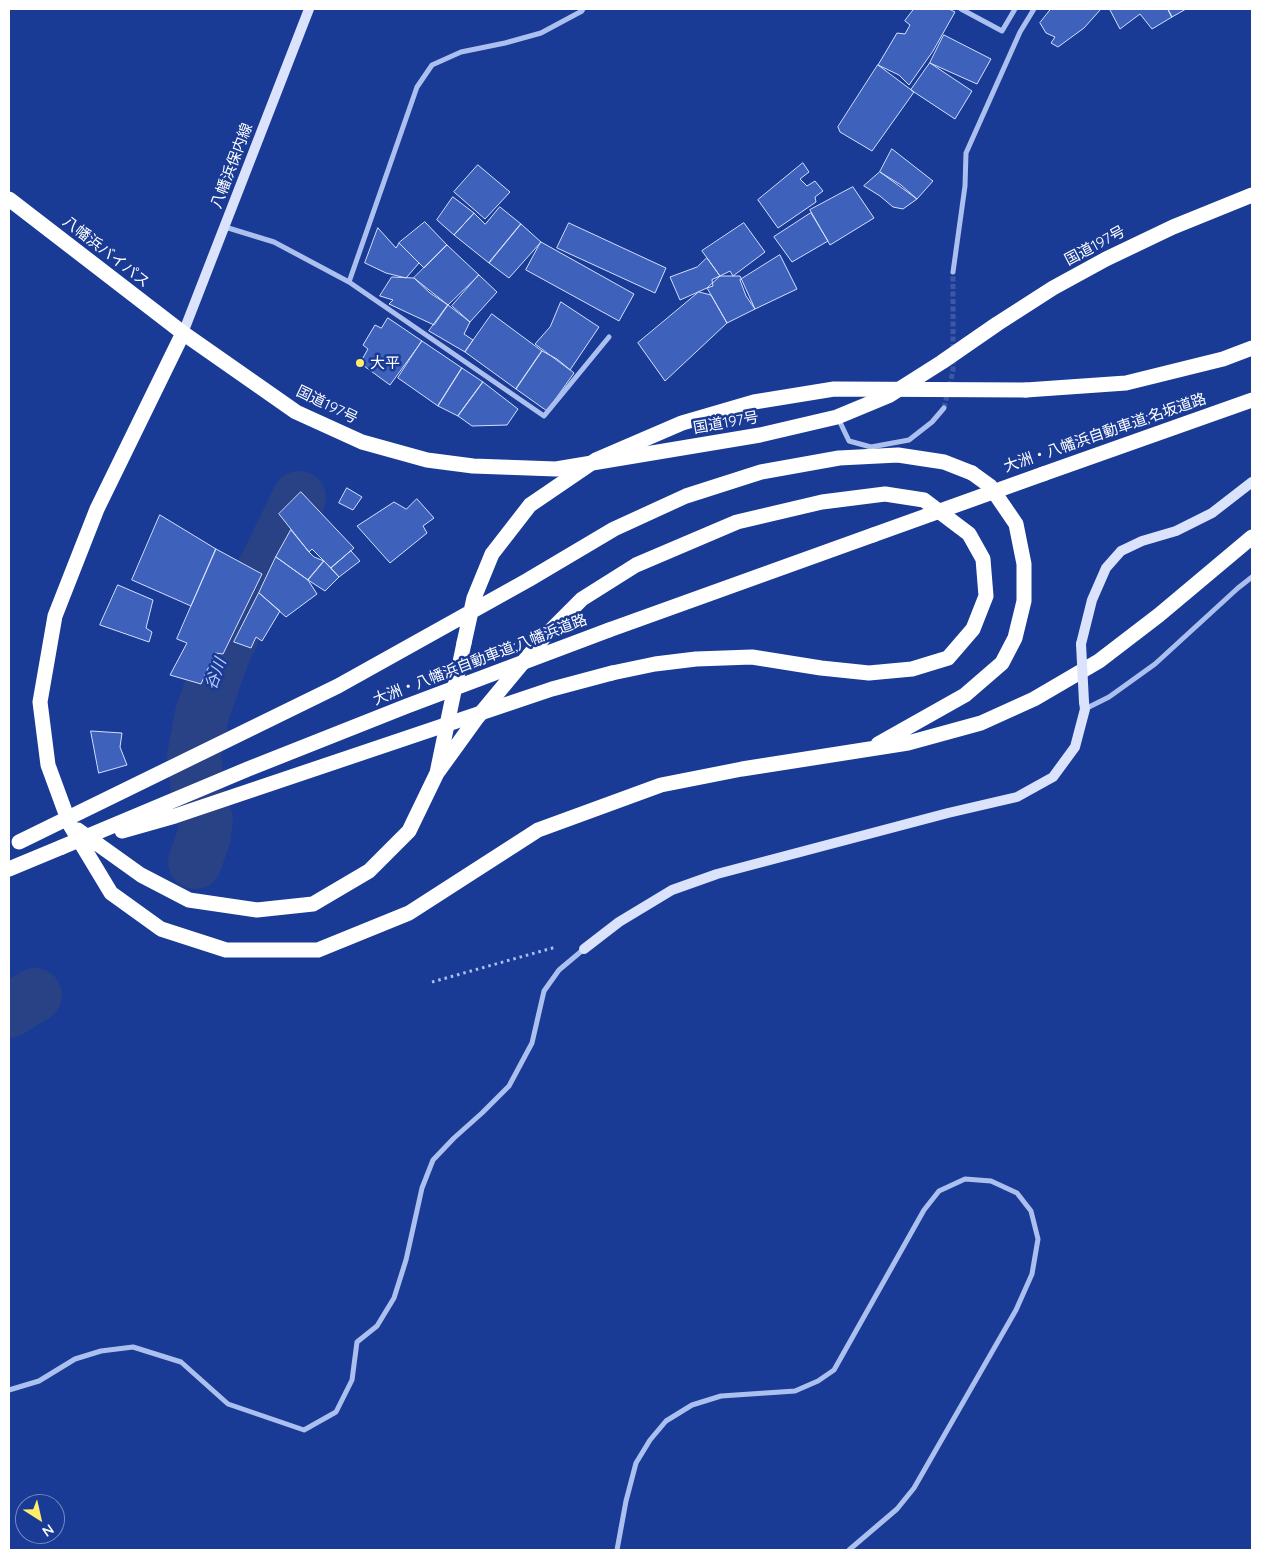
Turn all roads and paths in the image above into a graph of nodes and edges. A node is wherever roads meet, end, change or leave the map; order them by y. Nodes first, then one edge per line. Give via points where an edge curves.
1 (309, 9) edge
2 (583, 9) edge
3 (961, 9) edge
4 (1015, 9) edge
5 (1034, 9) edge
6 (1252, 195) edge
7 (9, 198) edge
8 (225, 227) junction
9 (953, 272) tunnel mouth
10 (349, 282) junction
11 (183, 333) junction
12 (609, 336) dead end
13 (1252, 348) edge
14 (1252, 400) edge
15 (944, 408) tunnel mouth
16 (837, 417) junction
17 (1252, 482) edge
18 (970, 500) joint
19 (1252, 537) edge
20 (1252, 577) edge
21 (1084, 706) junction
22 (870, 749) junction
23 (437, 773) junction
24 (70, 824) junction
25 (14, 844) edge
26 (62, 847) junction
27 (9, 869) edge
28 (584, 949) junction
29 (432, 982) dead end
30 (9, 1390) edge
31 (617, 1550) edge
32 (849, 1550) edge

1 - 8 street, 八幡浜保内線
2 - 10 street via 541,33 460,52 432,65 417,88
3 - 4 street via 1002,31
5 - 9 street via 1020,32 966,153 965,186
6 - 16 highway, 国道197号 via 1172,227 1106,259 1053,288 890,394
7 - 11 highway, 八幡浜バイパス
8 - 10 street via 274,242
8 - 11 street, 八幡浜保内線
10 - 12 street via 544,416
11 - 16 highway, 国道197号 via 296,412 362,442 427,460 473,466 556,469 760,434
11 - 24 highway via 97,509 54,616 40,702 48,765
13 - 23 highway, bridge via 1224,359 1126,383 1026,390 834,389 754,402 682,423 596,460 530,505 492,554 474,598
14 - 18 highway, 大洲・八幡浜自動車道;名坂道路, bridge
15 - 16 street via 909,440 871,447 849,441
17 - 21 street, bridge via 1212,513 1176,531 1121,551 1106,568 1092,600 1081,644
18 - 26 highway, 大洲・八幡浜自動車道;八幡浜道路, bridge via 398,709
19 - 22 highway via 1099,661 1034,699 981,723 908,743
20 - 21 street via 1155,664 1109,697
21 - 28 street via 1075,747 1053,777 1017,797 717,874 672,890 619,922
22 - 24 highway via 742,768 661,785 538,830 409,913 318,950 226,950 161,929 110,893
22 - 25 highway, bridge via 965,695 1002,663 1014,638 1024,601 1024,564 1016,524 990,486 972,473 944,462 898,455 838,458 761,472 686,496 614,529 338,686
23 - 24 highway via 409,831 369,871 313,904 257,910 189,900 141,875
23 - 26 highway, bridge via 476,719 545,636 582,599 636,564 737,522 822,502 885,494 924,500 969,534 983,559 986,596 972,629 948,658 939,661 912,669 869,673 752,657 705,658 612,673 552,689 175,816
26 - 27 highway, 大洲・八幡浜自動車道;八幡浜道路
28 - 29 path via 557,947
28 - 30 street via 559,970 544,990 532,1043 509,1086 433,1160 422,1188 394,1298 376,1326 357,1342 352,1380 336,1412 304,1430 228,1404 181,1362 133,1347 101,1351 75,1359 39,1381
31 - 32 street via 636,1463 666,1421 692,1404 721,1396 795,1391 834,1370 929,1204 940,1191 965,1179 991,1180 1016,1193 1031,1211 1038,1239 1032,1274 1016,1310 914,1488 897,1509

